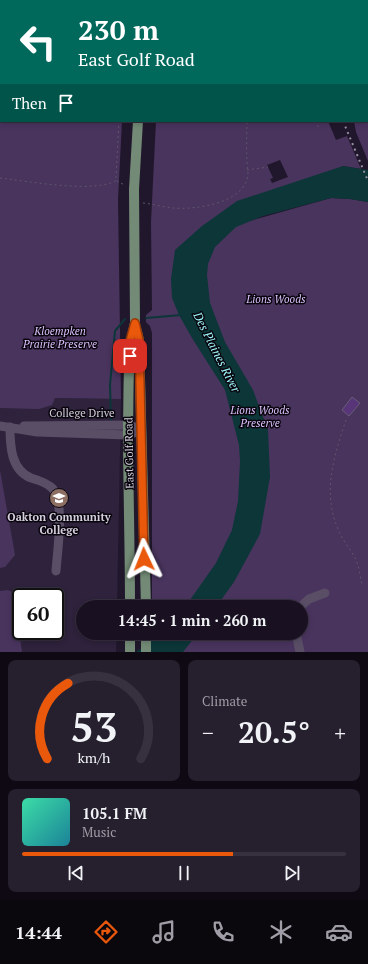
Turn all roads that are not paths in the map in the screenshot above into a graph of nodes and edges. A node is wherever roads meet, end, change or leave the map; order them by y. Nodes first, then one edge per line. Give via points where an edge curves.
1 (138, 122) edge
2 (135, 323) junction
3 (0, 426) edge
4 (10, 427) junction
5 (128, 430) junction
6 (142, 430) junction
7 (56, 571) dead end
8 (326, 593) dead end
9 (130, 600) edge
10 (146, 600) edge
11 (308, 600) edge
12 (130, 640) edge
13 (146, 640) edge
14 (297, 640) edge
15 (130, 652) edge
16 (146, 652) edge
17 (300, 652) edge

1 - 2 main road, East Golf Road via 134,189
2 - 5 main road, East Golf Road via 130,341
2 - 6 main road, East Golf Road via 139,340
3 - 4 street, College Drive
4 - 5 street, College Drive
4 - 7 street via 10,448 14,461 21,471 53,489 59,501
5 - 6 street, College Drive
5 - 9 main road, East Golf Road
6 - 10 main road, East Golf Road
8 - 11 street
12 - 15 main road
13 - 16 main road
14 - 17 street

